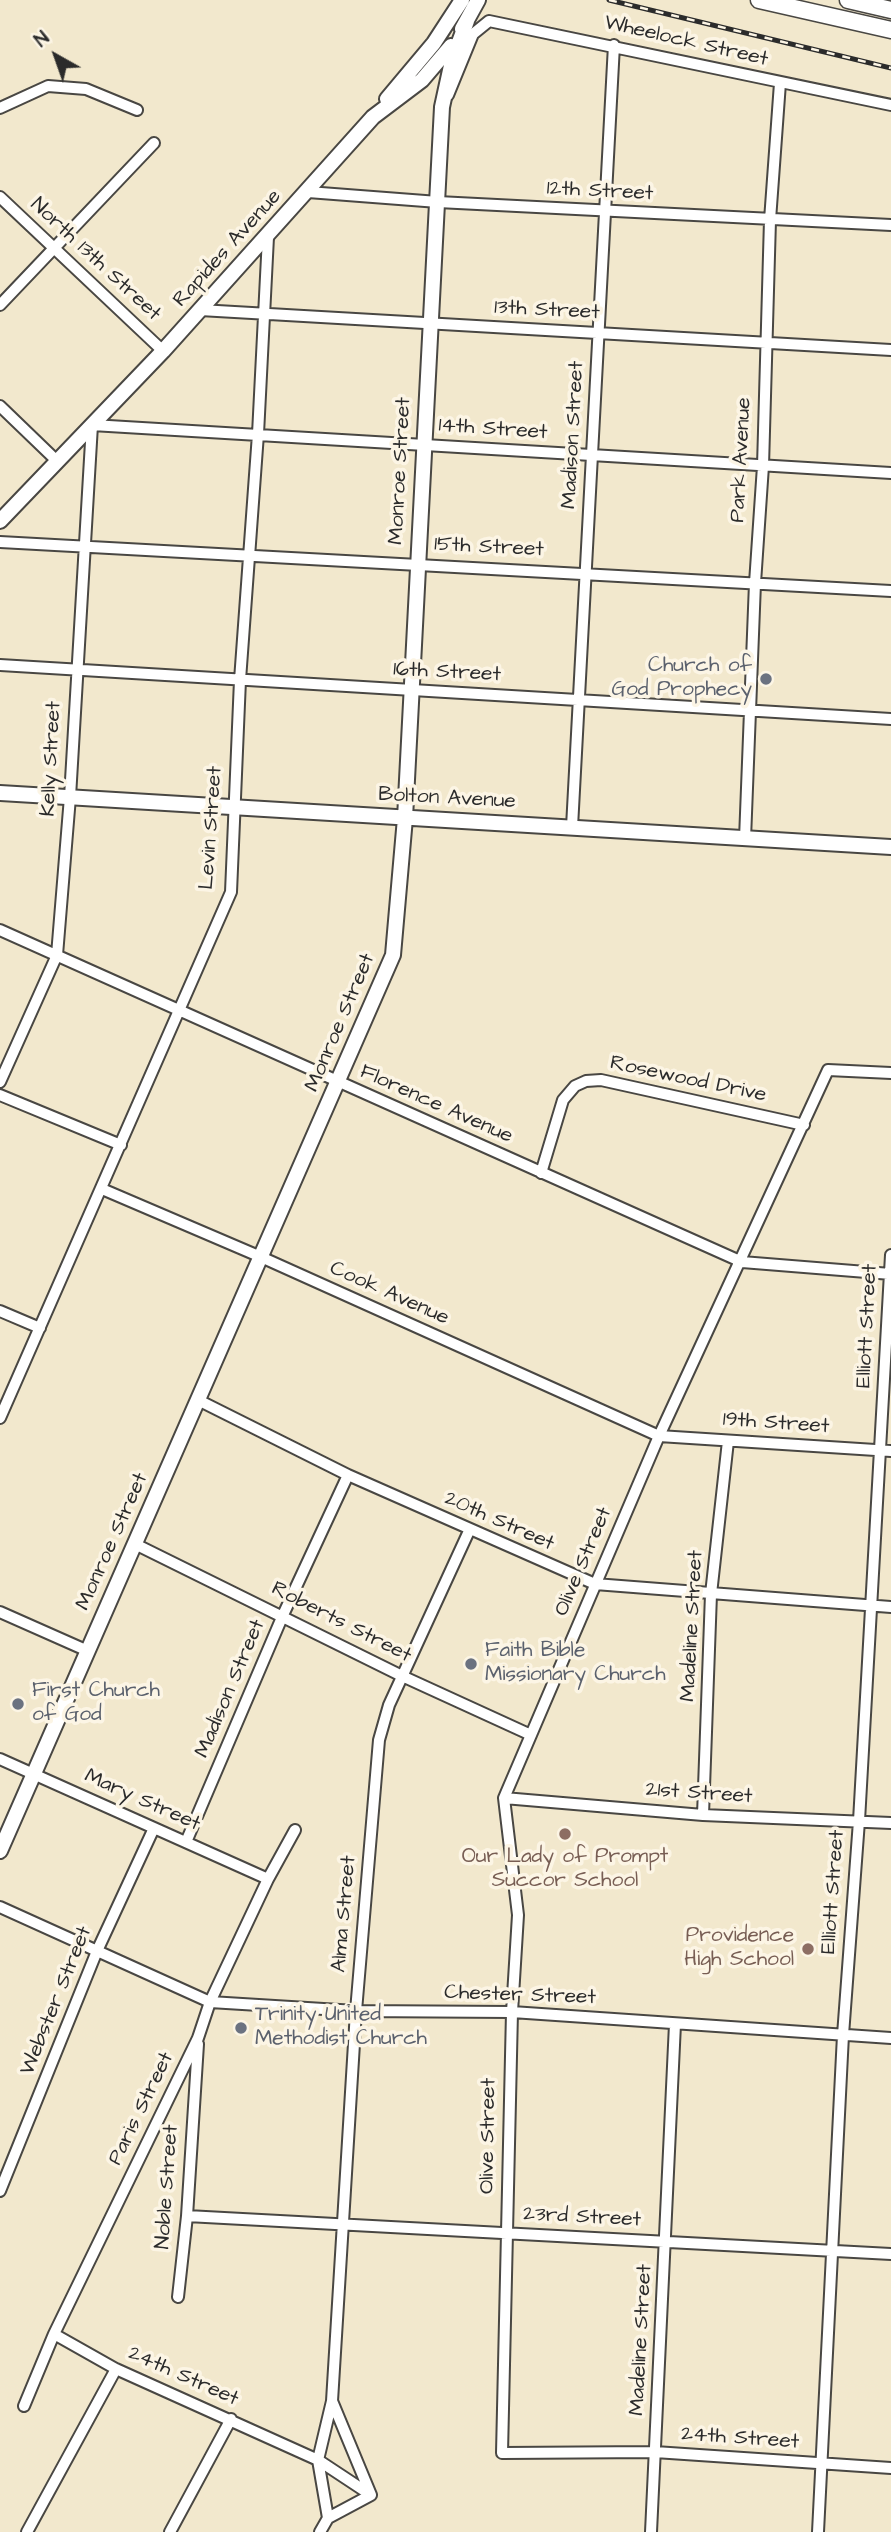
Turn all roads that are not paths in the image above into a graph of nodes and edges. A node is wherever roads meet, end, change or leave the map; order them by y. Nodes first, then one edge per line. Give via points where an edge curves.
1 (462, 0) edge
2 (478, 0) edge
3 (759, 0) edge
4 (848, 0) edge
5 (891, 9) edge
6 (467, 22) junction
7 (891, 30) edge
8 (614, 45) junction
9 (780, 83) junction
10 (891, 105) edge
11 (0, 107) edge
12 (442, 107) junction
13 (137, 110) dead end
14 (373, 117) junction
15 (154, 143) dead end
16 (308, 192) junction
17 (0, 197) edge
18 (438, 202) junction
19 (606, 211) junction
20 (770, 220) junction
21 (891, 225) edge
22 (268, 237) junction
23 (54, 248) junction
24 (0, 304) edge
25 (200, 310) junction
26 (264, 313) junction
27 (428, 324) junction
28 (599, 334) junction
29 (766, 343) junction
30 (891, 349) edge
31 (163, 351) junction
32 (0, 406) edge
33 (92, 425) junction
34 (258, 434) junction
35 (424, 445) junction
36 (591, 455) junction
37 (57, 461) junction
38 (763, 466) junction
39 (891, 473) edge
40 (0, 520) edge
41 (0, 542) edge
42 (84, 545) junction
43 (251, 554) junction
44 (418, 564) junction
45 (586, 573) junction
46 (755, 583) junction
47 (891, 591) edge
48 (0, 665) edge
49 (76, 670) junction
50 (240, 680) junction
51 (411, 691) junction
52 (580, 701) junction
53 (750, 711) junction
54 (891, 719) edge
55 (0, 793) edge
56 (70, 797) junction
57 (234, 806) junction
58 (405, 818) junction
59 (572, 827) junction
60 (745, 839) junction
61 (891, 847) edge
62 (0, 930) edge
63 (57, 955) junction
64 (180, 1013) junction
65 (891, 1073) edge
66 (0, 1082) edge
67 (338, 1083) junction
68 (0, 1094) edge
69 (804, 1125) junction
70 (121, 1145) junction
71 (541, 1173) junction
72 (102, 1189) junction
73 (891, 1255) edge
74 (261, 1257) junction
75 (742, 1262) junction
76 (891, 1274) edge
77 (0, 1311) edge
78 (40, 1328) junction
79 (198, 1400) junction
80 (0, 1418) edge
81 (659, 1436) junction
82 (728, 1441) junction
83 (886, 1450) edge
84 (348, 1475) junction
85 (469, 1531) junction
86 (135, 1544) junction
87 (595, 1584) junction
88 (711, 1594) junction
89 (871, 1606) junction
90 (891, 1606) edge
91 (0, 1612) edge
92 (284, 1615) junction
93 (88, 1651) junction
94 (402, 1676) junction
95 (531, 1735) junction
96 (0, 1759) edge
97 (34, 1774) junction
98 (504, 1798) junction
99 (703, 1815) junction
100 (859, 1821) junction
101 (891, 1823) edge
102 (154, 1828) junction
103 (295, 1830) dead end
104 (186, 1842) junction
105 (0, 1851) edge
106 (268, 1878) junction
107 (0, 1907) edge
108 (97, 1951) junction
109 (210, 2002) junction
110 (356, 2011) junction
111 (512, 2012) junction
112 (675, 2024) junction
113 (843, 2035) junction
114 (198, 2038) junction
115 (891, 2038) edge
116 (0, 2192) edge
117 (187, 2216) junction
118 (341, 2223) junction
119 (506, 2233) junction
120 (667, 2241) junction
121 (834, 2253) junction
122 (891, 2255) edge
123 (178, 2297) dead end
124 (54, 2333) junction
125 (116, 2369) junction
126 (332, 2402) junction
127 (24, 2406) dead end
128 (231, 2419) junction
129 (655, 2452) junction
130 (502, 2454) joint
131 (318, 2460) junction
132 (822, 2465) junction
133 (891, 2468) edge
134 (371, 2495) junction
135 (328, 2518) junction
136 (27, 2532) edge
137 (170, 2532) edge
138 (320, 2532) edge
139 (651, 2532) edge
140 (818, 2532) edge

1 - 14 main road via 434,43
2 - 6 main road, Rapides Avenue
3 - 7 highway
4 - 5 highway
6 - 12 main road, Monroe Street
6 - 14 main road, Rapides Avenue via 442,61
8 - 9 street, Wheelock Street
8 - 12 street, Wheelock Street via 483,23 473,34
8 - 19 street, Madison Street
9 - 10 street, Wheelock Street
9 - 20 street, Park Avenue
11 - 13 street via 48,86 86,89
12 - 18 main road, Monroe Street
14 - 16 main road, Rapides Avenue
15 - 23 street
16 - 18 street, 12th Street
16 - 22 main road, Rapides Avenue
17 - 23 street, North 13th Street
18 - 19 street, 12th Street
18 - 27 main road, Monroe Street
19 - 20 street, 12th Street
19 - 28 street, Madison Street
20 - 21 street, 12th Street
20 - 29 street, Park Avenue
22 - 25 main road, Rapides Avenue
22 - 26 street, Levin Street
23 - 24 street
23 - 31 street, North 13th Street
25 - 26 street, 13th Street
25 - 31 main road, Rapides Avenue
26 - 27 street, 13th Street
26 - 34 street, Levin Street
27 - 28 street, 13th Street
27 - 35 main road, Monroe Street
28 - 29 street, 13th Street
28 - 36 street, Madison Street
29 - 30 street, 13th Street
29 - 38 street, Park Avenue
31 - 33 main road, Rapides Avenue
32 - 37 street
33 - 34 street, 14th Street
33 - 37 main road, Rapides Avenue
33 - 42 street, Kelly Street
34 - 35 street, 14th Street
34 - 43 street, Levin Street
35 - 36 street, 14th Street
35 - 44 main road, Monroe Street
36 - 38 street, 14th Street
36 - 45 street, Madison Street
37 - 40 main road, Rapides Avenue
38 - 39 street, 14th Street
38 - 46 street, Park Avenue
41 - 42 street, 15th Street
42 - 43 street, 15th Street
42 - 49 street, Kelly Street
43 - 44 street, 15th Street
43 - 50 street, Levin Street
44 - 45 street, 15th Street
44 - 51 main road, Monroe Street
45 - 46 street, 15th Street
45 - 52 street, Madison Street
46 - 47 street, 15th Street
46 - 53 street, Park Avenue
48 - 49 street, 16th Street
49 - 50 street, 16th Street
49 - 56 street, Kelly Street
50 - 51 street, 16th Street
50 - 57 street, Levin Street
51 - 52 street, 16th Street
51 - 58 main road, Monroe Street
52 - 53 street, 16th Street
52 - 59 street, Madison Street
53 - 54 street, 16th Street
53 - 60 street, Park Avenue
55 - 56 main road, Bolton Avenue
56 - 57 main road, Bolton Avenue
56 - 63 street, Kelly Street
57 - 58 main road, Bolton Avenue
57 - 64 street, Levin Street via 231,892
58 - 59 main road, Bolton Avenue
58 - 67 main road, Monroe Street via 393,955
59 - 60 main road, Bolton Avenue
60 - 61 main road, Bolton Avenue
62 - 63 street, Florence Avenue
63 - 64 street, Florence Avenue
63 - 66 street, Kelly Street
64 - 67 street, Florence Avenue
64 - 70 street, Levin Street
65 - 69 street, Olive Street via 828,1070
67 - 71 street, Florence Avenue
67 - 74 main road, Monroe Street
68 - 70 street
69 - 71 street, Rosewood Drive via 601,1080 586,1081 564,1100
69 - 75 street, Olive Street
70 - 72 street, Levin Street
71 - 75 street, Florence Avenue
72 - 74 street, Cook Avenue
72 - 78 street, Levin Street
73 - 76 street, Elliott Street
74 - 79 main road, Monroe Street
74 - 81 street, Cook Avenue
75 - 76 street, Florence Avenue
75 - 81 street, Olive Street
76 - 83 street, Elliott Street
77 - 78 street
78 - 80 street, Levin Street
79 - 84 street, 20th Street
79 - 86 main road, Monroe Street
81 - 82 street, 19th Street
81 - 87 street, Olive Street
82 - 83 street, 19th Street
82 - 88 street, Madeline Street
83 - 89 street, Elliott Street
84 - 85 street, 20th Street
84 - 92 street, Madison Street
85 - 87 street, 20th Street
85 - 94 street, Alma Street
86 - 92 street, Roberts Street
86 - 93 main road, Monroe Street
87 - 88 street, 20th Street
87 - 95 street, Olive Street
88 - 89 street, 20th Street
88 - 99 street, Madeline Street
89 - 90 street, 20th Street
89 - 100 street, Elliott Street
91 - 93 street
92 - 94 street, Roberts Street
92 - 104 street, Madison Street
93 - 97 main road, Monroe Street
94 - 95 street, Roberts Street
94 - 110 street, Alma Street via 379,1740
95 - 98 street, Olive Street
96 - 97 street, Mary Street
97 - 102 street, Mary Street
97 - 105 main road, Monroe Street
98 - 99 street, 21st Street
98 - 111 street, Olive Street via 518,1915
99 - 100 street, 21st Street
100 - 101 street, 21st Street
100 - 113 street, Elliott Street
102 - 104 street, Mary Street
102 - 108 street, Webster Street
103 - 106 street, Paris Street
104 - 106 street, Mary Street
106 - 109 street, Paris Street
107 - 108 street, Chester Street
108 - 109 street, Chester Street
108 - 116 street, Webster Street
109 - 110 street, Chester Street
109 - 114 street, Paris Street
110 - 111 street, Chester Street
110 - 118 street, Alma Street
111 - 112 street, Chester Street
111 - 119 street, Olive Street
112 - 113 street, Chester Street
112 - 120 street, Madeline Street
113 - 115 street, Chester Street
113 - 121 street, Elliott Street
114 - 117 street, Noble Street
114 - 124 street, Paris Street
117 - 118 street, 23rd Street
117 - 123 street, Noble Street
118 - 119 street, 23rd Street
118 - 126 street, Alma Street
119 - 120 street, 23rd Street
119 - 130 street, Olive Street
120 - 121 street, 23rd Street
120 - 129 street, Madeline Street
121 - 122 street, 23rd Street
121 - 132 street, Elliott Street
124 - 125 street, 24th Street
124 - 127 street, Paris Street
125 - 128 street, 24th Street
125 - 136 street
126 - 131 street, Alma Street
126 - 134 street, Alma Street
128 - 131 street, 24th Street
128 - 137 street
129 - 130 street, 24th Street
129 - 132 street, 24th Street
129 - 139 street, Madeline Street
131 - 134 street, 24th Street
131 - 135 street, Alma Street
132 - 133 street, 24th Street
132 - 140 street, Elliott Street
134 - 135 street
135 - 138 street

